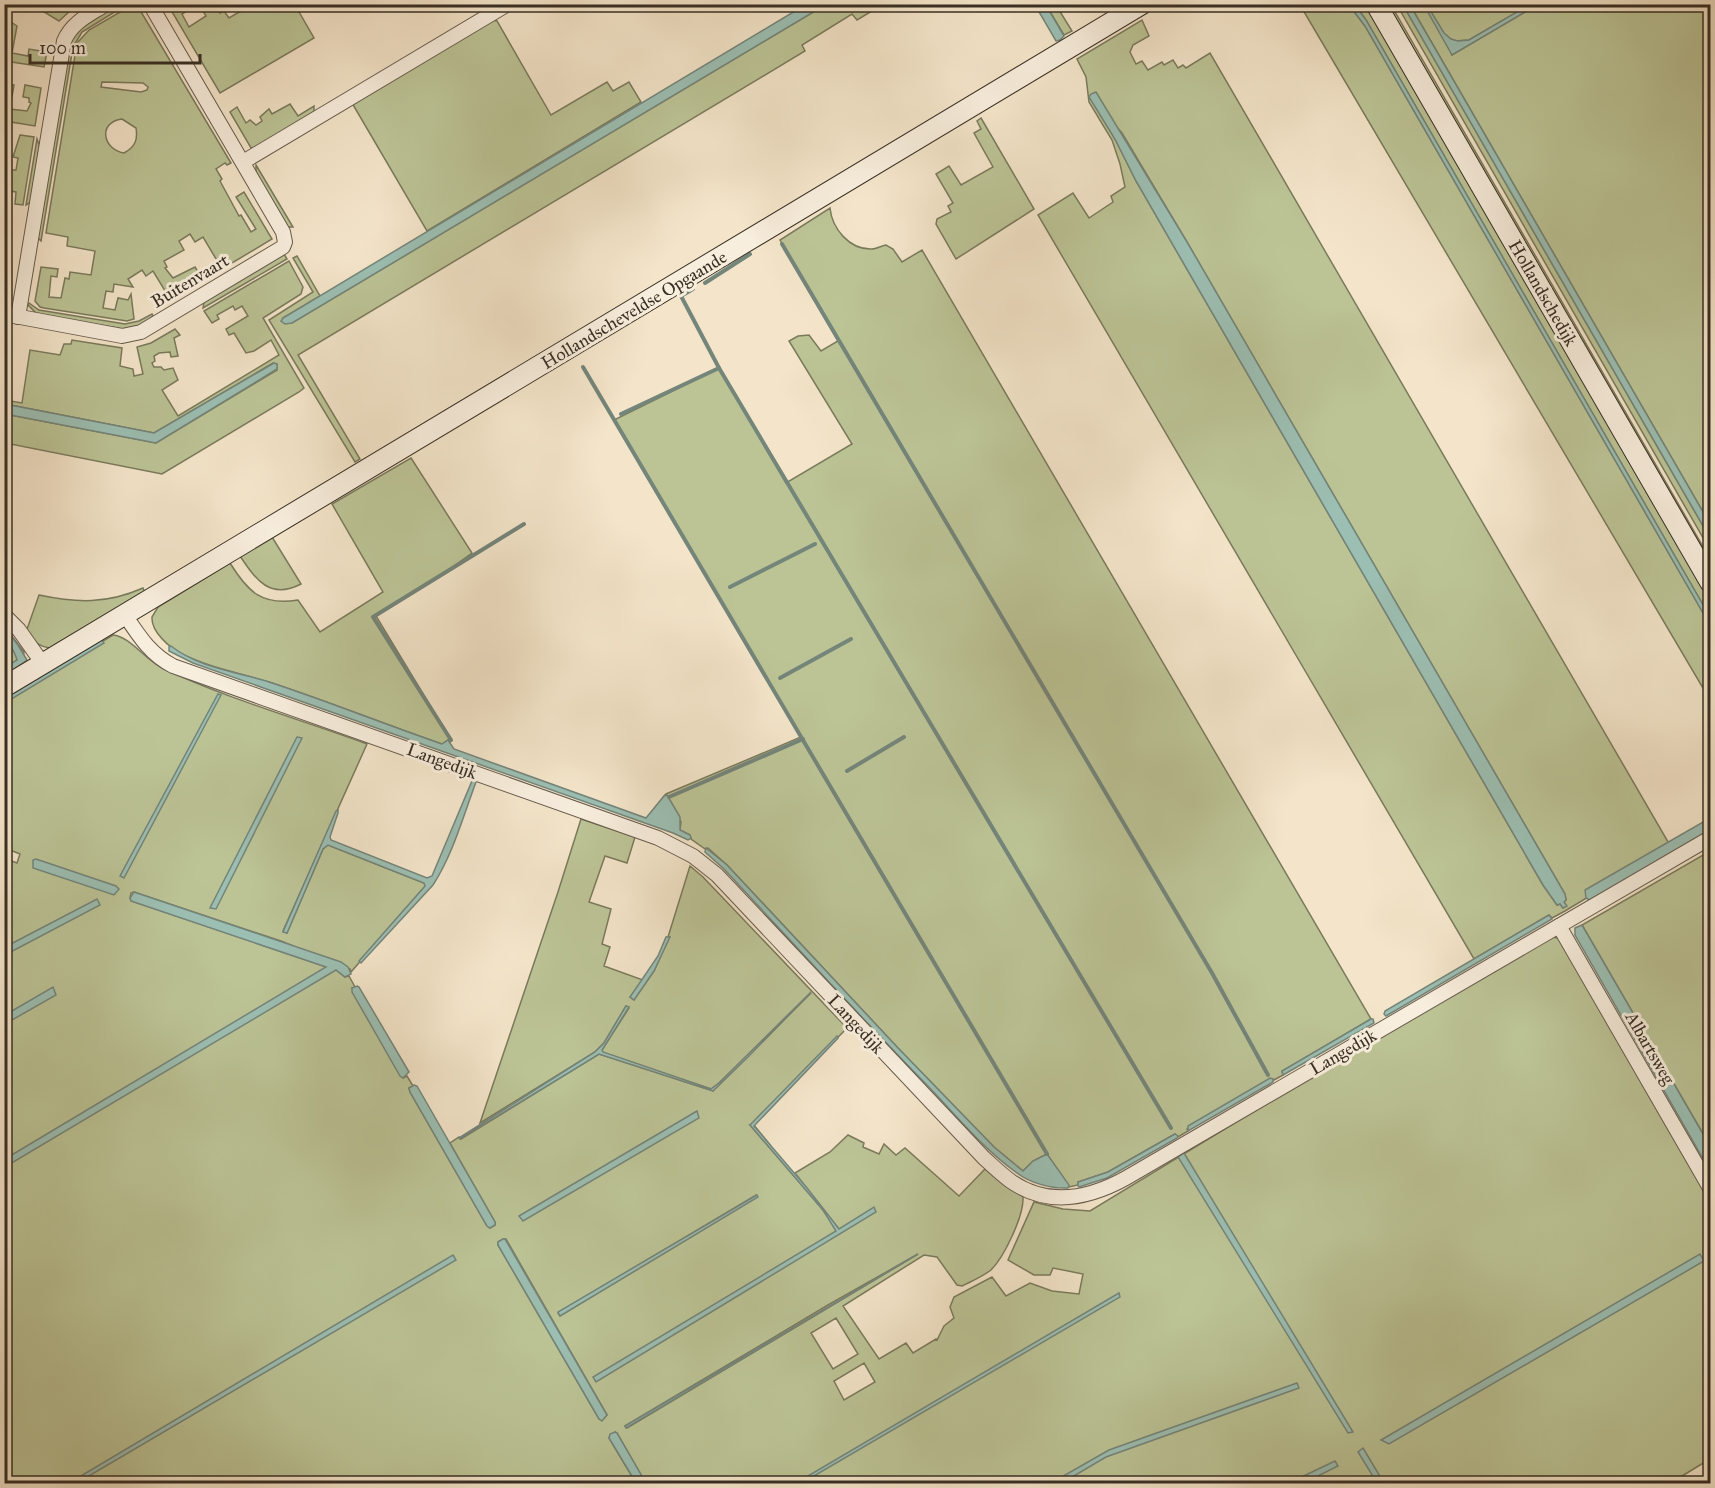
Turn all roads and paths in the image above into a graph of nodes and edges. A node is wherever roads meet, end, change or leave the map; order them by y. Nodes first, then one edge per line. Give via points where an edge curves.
1 (106, 4) edge
2 (150, 4) edge
3 (508, 4) edge
4 (1142, 4) edge
5 (1376, 4) edge
6 (243, 162) junction
7 (11, 315) edge
8 (1710, 582) edge
9 (4, 615) edge
10 (125, 615) junction
11 (42, 664) junction
12 (4, 687) edge
13 (1710, 837) edge
14 (1559, 926) junction
15 (1710, 1188) edge

1 - 7 street, Buitenvaart via 74,24 64,40
2 - 6 street, Buitenvaart
3 - 6 street
4 - 10 street, Hollandscheveldse Opgaande
5 - 8 street, Hollandschedijk
6 - 7 street, Buitenvaart via 283,232 283,247 141,332 122,336
9 - 11 street
10 - 11 street
10 - 14 street, Langedijk via 153,654 173,666 658,838 693,856 717,875 984,1158 1013,1182 1044,1195 1081,1197 1115,1184
11 - 12 street
13 - 14 street, Langedijk
14 - 15 street, Albartsweg

